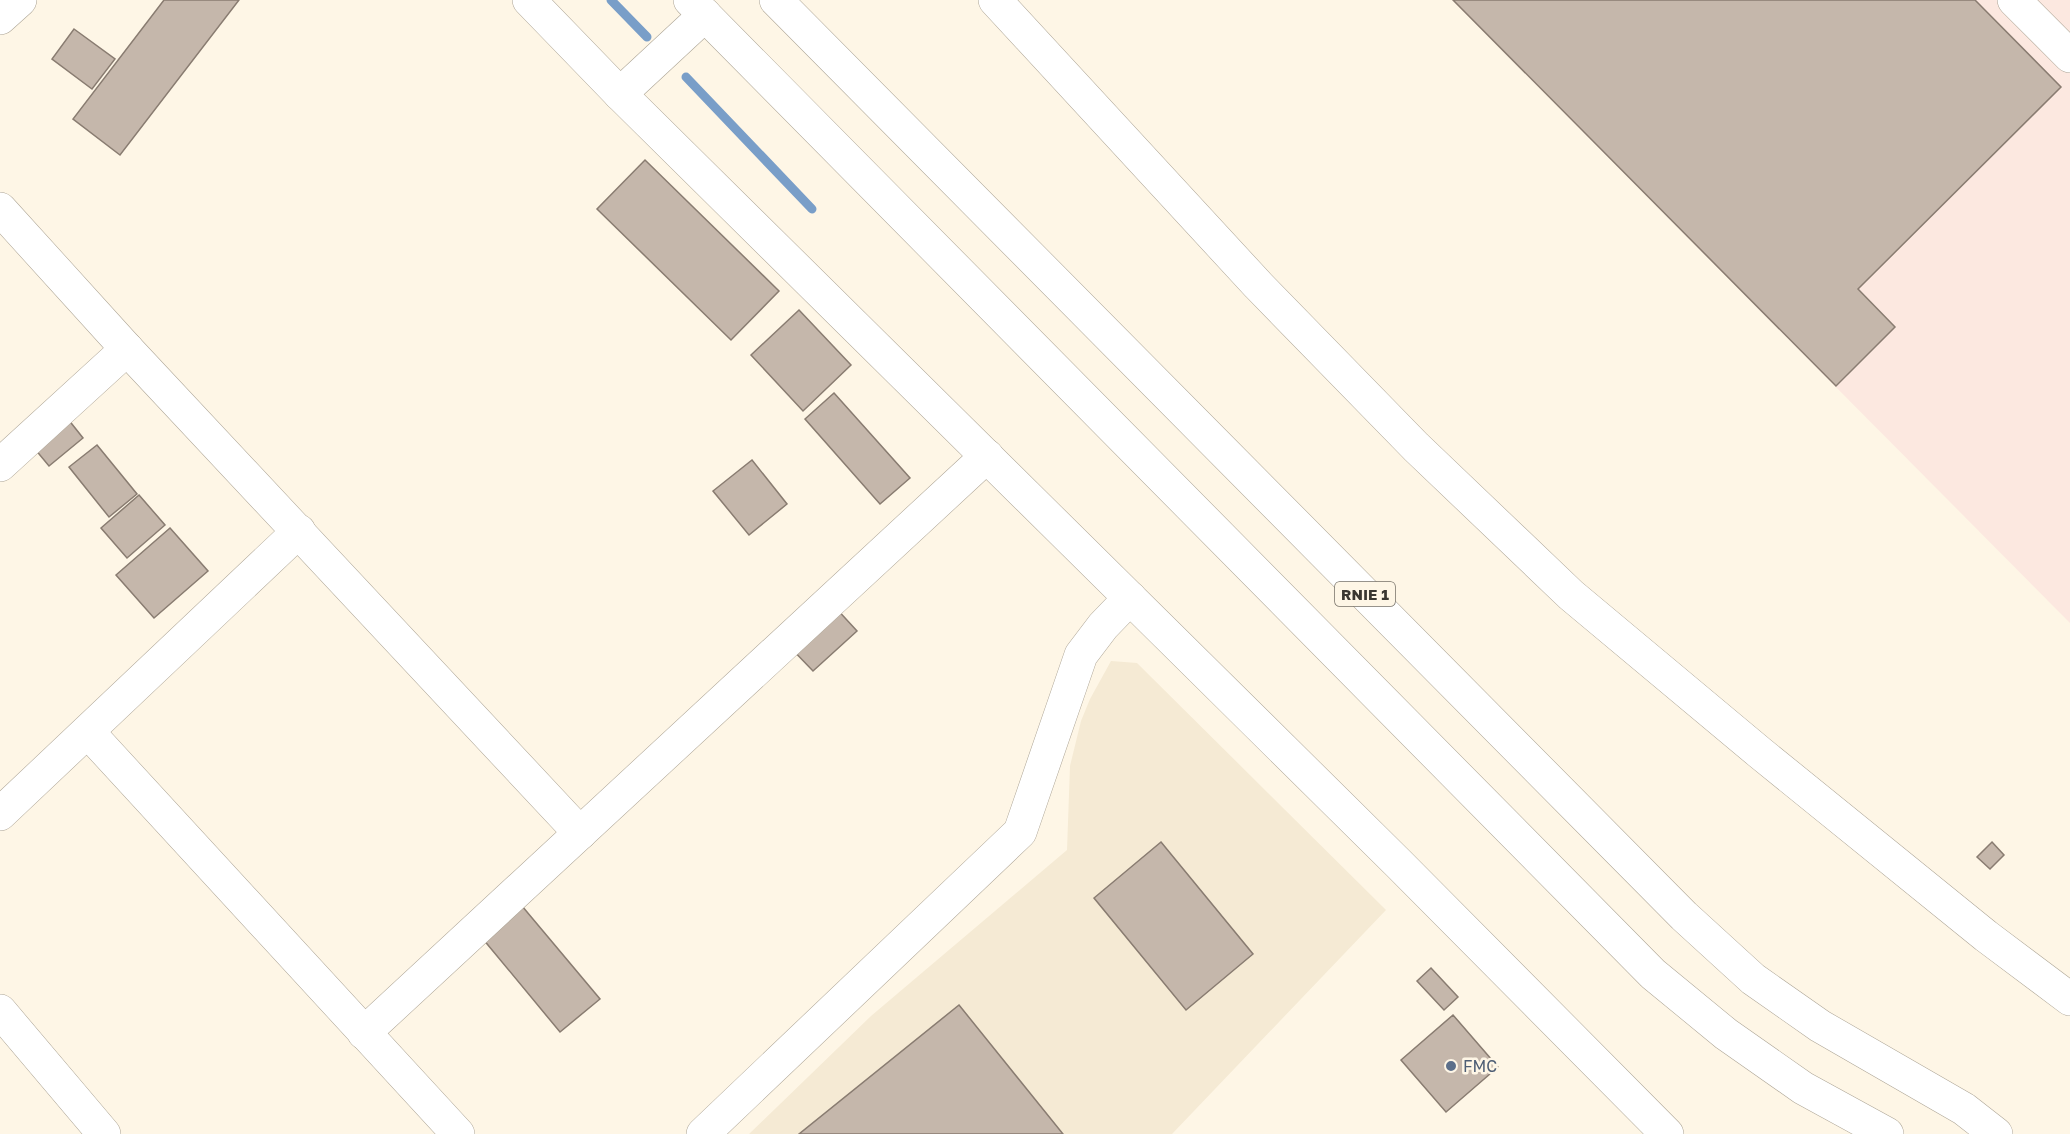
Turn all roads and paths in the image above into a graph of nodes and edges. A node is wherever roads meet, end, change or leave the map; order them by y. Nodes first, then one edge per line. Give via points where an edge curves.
1 (20, 0) edge
2 (529, 0) edge
3 (777, 0) edge
4 (995, 0) edge
5 (2014, 0) edge
6 (697, 8) edge
7 (0, 18) edge
8 (2070, 56) edge
9 (620, 94) junction
10 (0, 209) edge
11 (127, 349) junction
12 (987, 456) junction
13 (0, 465) edge
14 (299, 531) junction
15 (1131, 598) junction
16 (88, 732) junction
17 (0, 814) edge
18 (580, 833) junction
19 (2070, 999) edge
20 (0, 1011) edge
21 (364, 1033) junction
22 (100, 1133) edge
23 (458, 1134) edge
24 (703, 1134) edge
25 (1667, 1134) edge
26 (1887, 1134) edge
27 (1996, 1134) edge

1 - 7 main road
2 - 9 main road
3 - 27 main road, RNIE 1 via 1718,947 1753,979 1820,1026 1964,1109
4 - 19 main road via 1258,285 1416,447 1571,595 1822,804
5 - 8 main road
6 - 9 main road
6 - 26 main road via 1653,974 1726,1034 1803,1088
9 - 12 main road
10 - 11 main road
11 - 13 main road
11 - 14 main road
12 - 15 main road
12 - 18 main road
14 - 16 main road
14 - 18 main road
15 - 24 main road via 1081,655 1020,832
15 - 25 main road
16 - 17 main road
16 - 21 main road
18 - 21 main road
20 - 22 main road
21 - 23 main road

